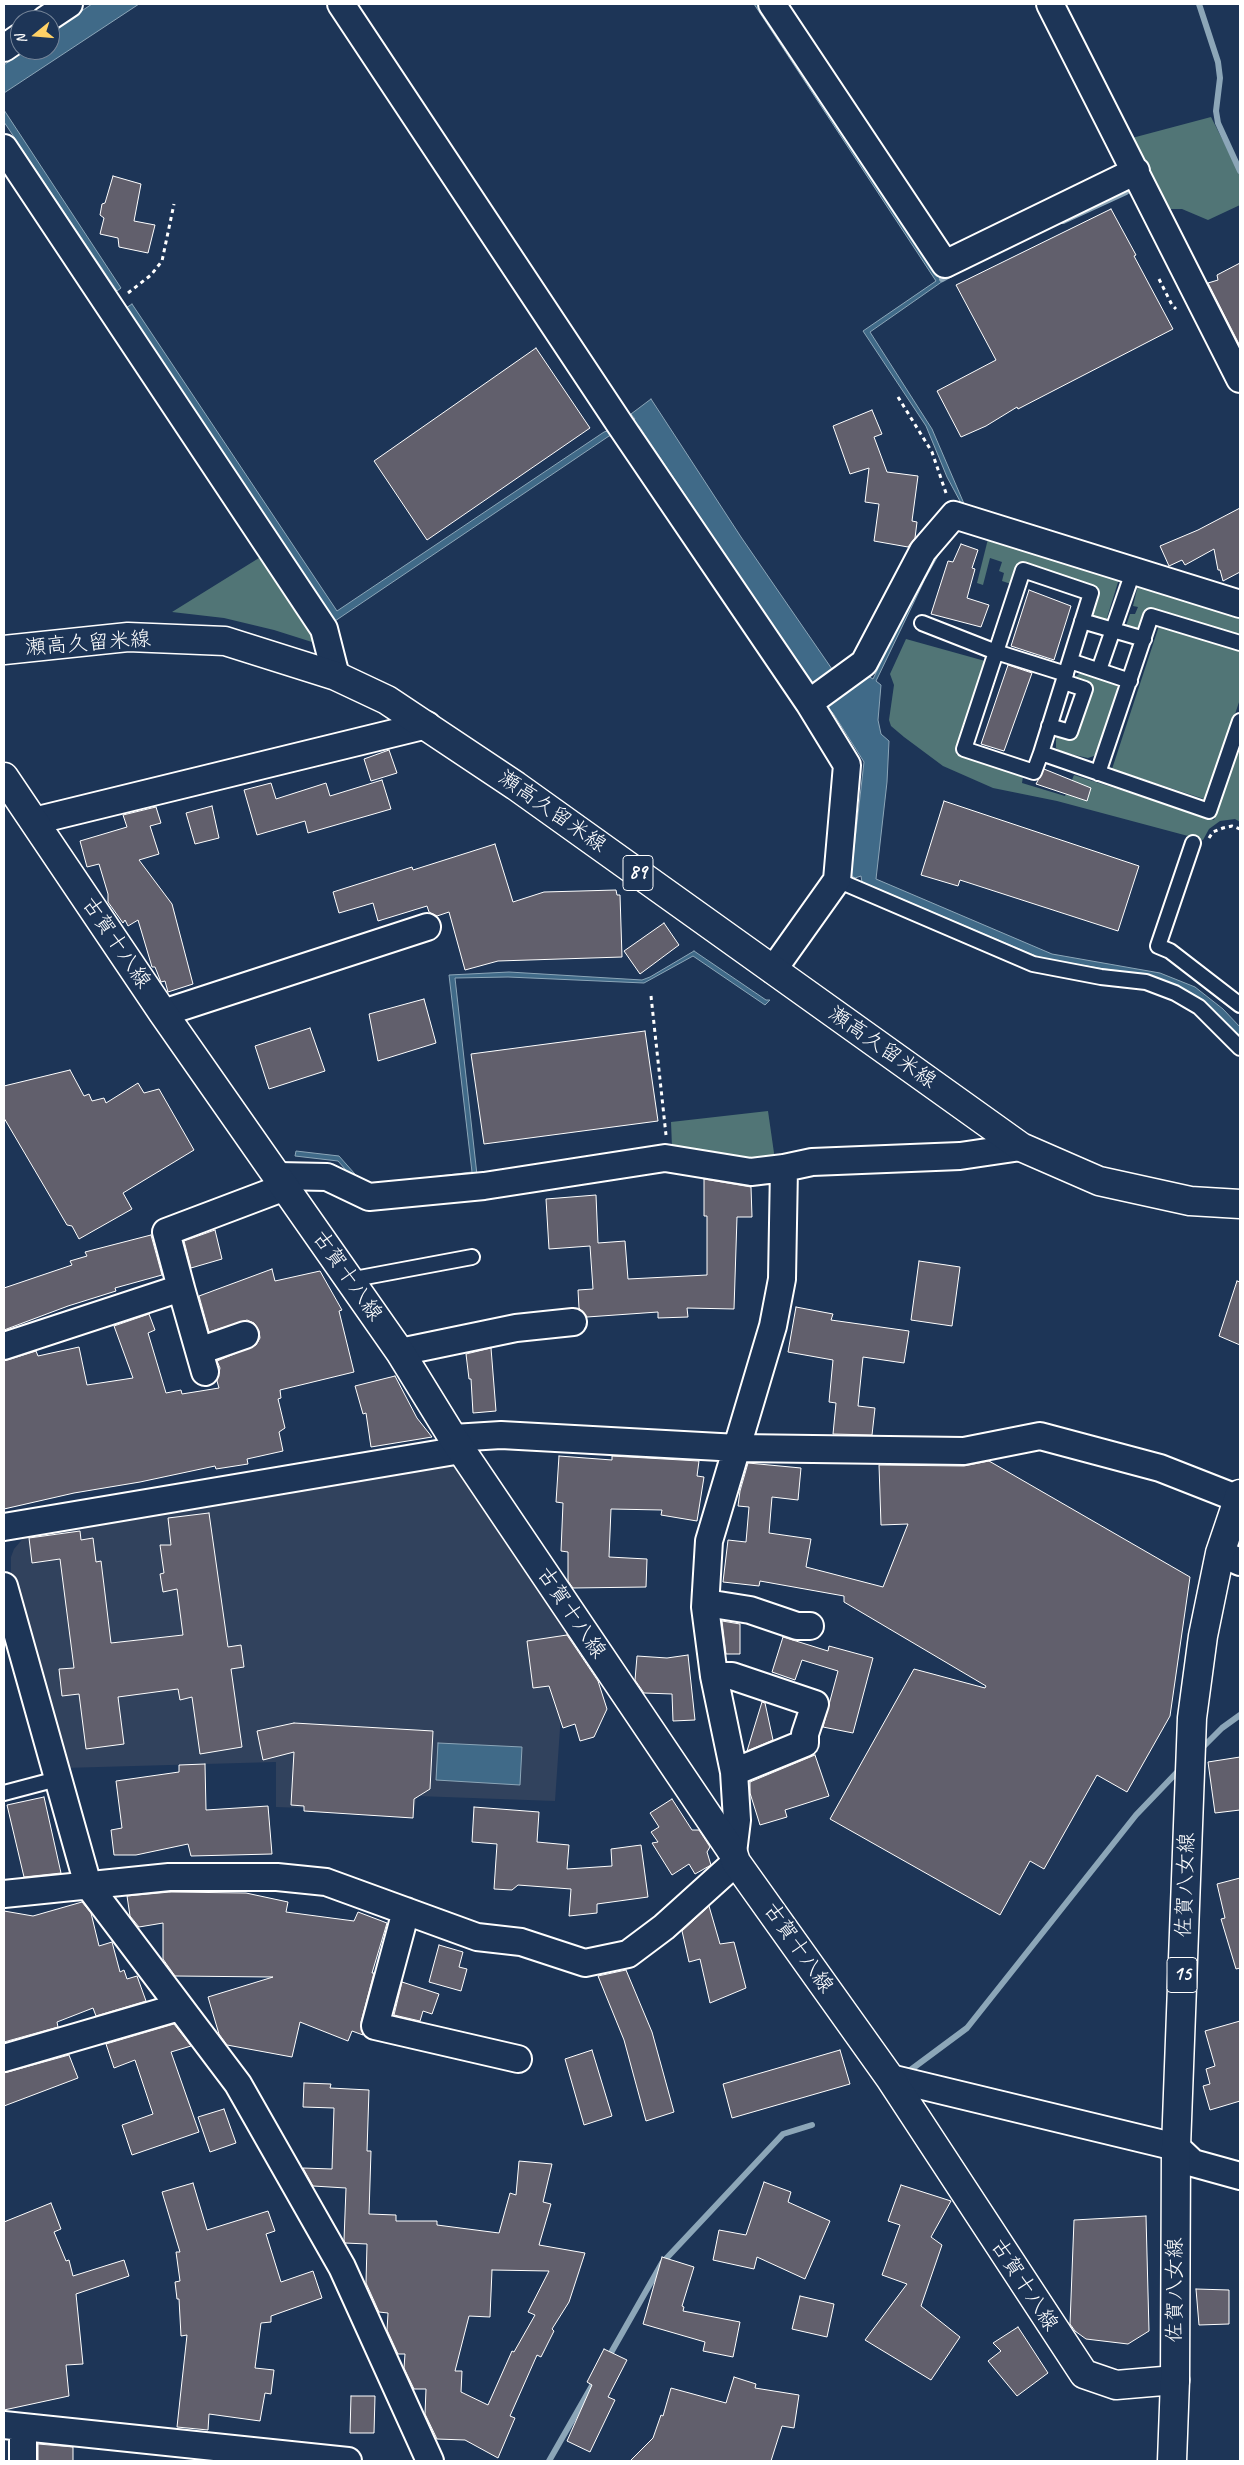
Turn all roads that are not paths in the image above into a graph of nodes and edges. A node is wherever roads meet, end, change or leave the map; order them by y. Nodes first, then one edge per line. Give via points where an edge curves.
1 (341, 4) edge
2 (772, 4) edge
3 (1050, 4) edge
4 (4, 148) edge
5 (1136, 171) junction
6 (1240, 380) edge
7 (1133, 572) junction
8 (1240, 604) edge
9 (1082, 621) junction
10 (922, 624) dead end
11 (1113, 630) junction
12 (1144, 639) junction
13 (1240, 643) edge
14 (4, 650) edge
15 (996, 652) junction
16 (1099, 670) junction
17 (1066, 672) junction
18 (336, 676) junction
19 (1130, 681) junction
20 (809, 703) junction
21 (1240, 721) edge
22 (427, 725) junction
23 (1050, 726) junction
24 (1041, 753) junction
25 (1098, 773) junction
26 (4, 777) edge
27 (34, 821) junction
28 (1193, 843) road end
29 (837, 880) junction
30 (427, 927) dead end
31 (773, 970) junction
32 (1240, 1005) edge
33 (163, 1013) junction
34 (1240, 1048) edge
35 (1021, 1146) junction
36 (784, 1168) junction
37 (281, 1182) junction
38 (1240, 1204) edge
39 (472, 1257) dead end
40 (349, 1280) junction
41 (181, 1288) junction
42 (573, 1322) dead end
43 (245, 1335) dead end
44 (4, 1346) edge
45 (400, 1352) junction
46 (457, 1444) junction
47 (738, 1448) junction
48 (1238, 1505) edge
49 (4, 1527) edge
50 (1230, 1558) edge
51 (4, 1586) edge
52 (706, 1603) junction
53 (810, 1626) dead end
54 (12, 1649) edge
55 (714, 1676) junction
56 (734, 1772) junction
57 (57, 1779) junction
58 (4, 1793) edge
59 (735, 1857) junction
60 (88, 1886) junction
61 (4, 1894) edge
62 (406, 1911) junction
63 (179, 2007) junction
64 (4, 2058) edge
65 (518, 2059) dead end
66 (890, 2078) junction
67 (1176, 2147) junction
68 (1240, 2176) edge
69 (1175, 2380) junction
70 (14, 2426) edge
71 (23, 2461) edge
72 (348, 2461) edge
73 (430, 2461) edge
74 (1172, 2461) edge

1 - 20 street
2 - 5 street via 945,264
3 - 5 street
4 - 18 street via 324,629
5 - 6 street
7 - 8 street
7 - 11 lane
7 - 20 street via 954,515 924,551 864,663
9 - 11 lane
9 - 15 lane via 1091,592 1024,570
9 - 17 lane
10 - 15 lane
11 - 12 lane
11 - 16 lane
12 - 13 lane via 1151,616
12 - 19 lane
14 - 18 main road, 瀬高久留米線 / 89 via 128,637 224,641
15 - 17 lane
15 - 24 lane via 964,749 1034,772
16 - 17 lane
16 - 19 lane
17 - 23 lane
17 - 23 lane via 1086,689 1070,732
18 - 22 main road, 瀬高久留米線 / 89 via 387,700
19 - 25 lane
20 - 29 street via 847,765
21 - 25 lane via 1210,810
22 - 27 street
22 - 31 main road, 瀬高久留米線 / 89
23 - 24 lane
24 - 25 lane
26 - 27 main road, 古賀十八線
27 - 33 main road, 古賀十八線
28 - 32 lane via 1158,946 1170,950
29 - 31 street
29 - 34 lane via 1033,964 1146,982 1175,993 1199,1007
30 - 33 street
31 - 35 main road, 瀬高久留米線 / 89
33 - 37 main road, 古賀十八線
35 - 36 street via 960,1156 812,1162
35 - 38 main road, 瀬高久留米線 / 89 via 1099,1181 1190,1202
36 - 37 street via 751,1172 665,1158 484,1186 368,1197 327,1177
36 - 47 street via 782,1279 773,1326
37 - 40 main road, 古賀十八線
37 - 41 street via 166,1232
39 - 40 lane
40 - 45 main road, 古賀十八線
41 - 43 street via 202,1362
41 - 44 street
42 - 45 street via 516,1328
45 - 46 main road, 古賀十八線
46 - 47 street via 502,1435
46 - 49 street
46 - 59 main road, 古賀十八線
47 - 48 street via 964,1451 1040,1436 1160,1468
47 - 52 street via 709,1541
48 - 50 main road, 佐賀八女線 / 15
50 - 67 main road, 佐賀八女線 / 15 via 1203,1636 1192,1718
51 - 54 street
52 - 53 street via 750,1610 796,1626
52 - 55 street
54 - 57 street
55 - 56 street
55 - 56 street via 732,1676 815,1704 805,1743
56 - 59 street via 738,1820
57 - 58 lane
57 - 60 street
59 - 62 street via 664,1927 628,1954 585,1963 521,1942 477,1937
59 - 66 main road, 古賀十八線
60 - 61 street
60 - 62 street via 169,1878 277,1877 326,1882
60 - 63 street
62 - 65 street via 375,2026
63 - 64 street
63 - 73 street via 238,2084 342,2267
66 - 67 street
66 - 69 main road, 古賀十八線 via 1084,2374 1116,2385
67 - 68 street via 1193,2163
67 - 69 main road, 佐賀八女線 / 15
69 - 74 main road, 佐賀八女線 / 15
70 - 71 street
70 - 72 street

